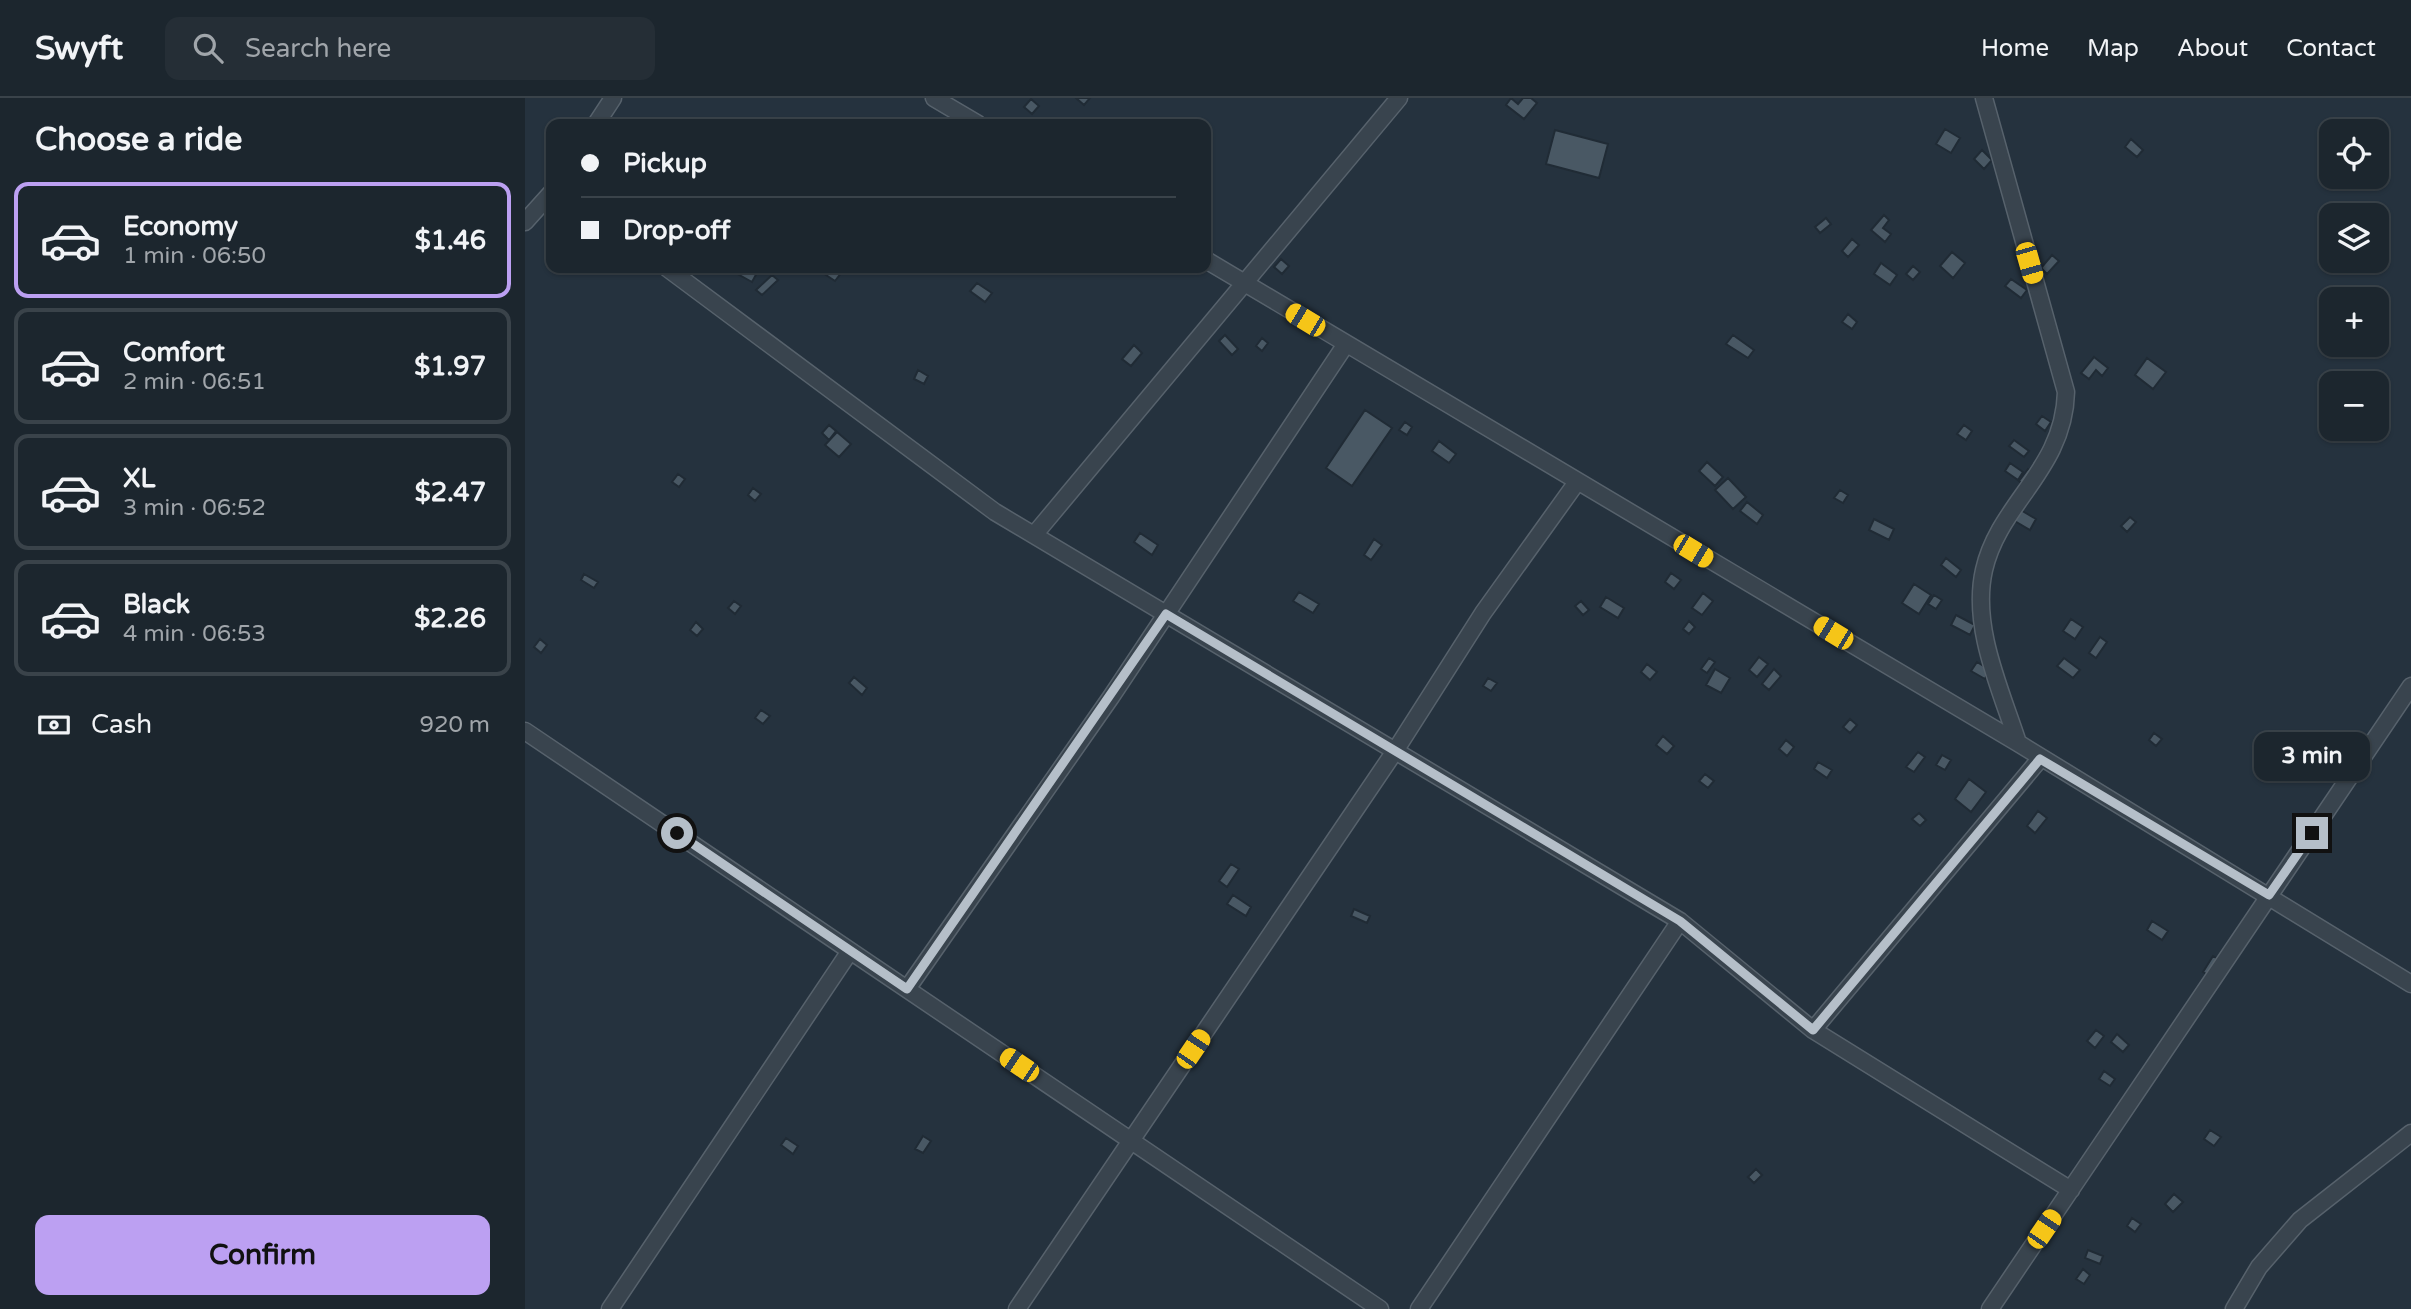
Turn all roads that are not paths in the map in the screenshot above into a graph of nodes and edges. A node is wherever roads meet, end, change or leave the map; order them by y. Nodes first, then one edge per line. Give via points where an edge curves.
1 (613, 98) edge
2 (934, 98) edge
3 (1399, 98) edge
4 (1985, 98) edge
5 (599, 119) edge
6 (970, 119) edge
7 (546, 199) edge
8 (525, 222) edge
9 (1211, 263) edge
10 (674, 273) edge
11 (1244, 283) junction
12 (1346, 344) junction
13 (1577, 482) junction
14 (1034, 536) junction
15 (1166, 614) junction
16 (2411, 686) edge
17 (525, 731) edge
18 (2018, 743) junction
19 (1395, 751) junction
20 (2040, 759) junction
21 (2269, 895) junction
22 (1680, 921) junction
23 (850, 951) junction
24 (2411, 984) edge
25 (907, 989) junction
26 (1813, 1030) junction
27 (2411, 1133) edge
28 (1131, 1141) junction
29 (2071, 1189) junction
30 (610, 1309) edge
31 (1017, 1309) edge
32 (1380, 1309) edge
33 (1419, 1309) edge
34 (1990, 1309) edge
35 (2234, 1309) edge

1 - 5 street
2 - 6 street
3 - 11 street
4 - 18 street via 2066,393 2066,418 2052,453 2001,530 1984,570 1981,612
7 - 8 street
9 - 11 street
10 - 14 street via 995,512
11 - 12 street
11 - 14 street
12 - 13 street
12 - 15 street
13 - 18 street
13 - 19 street via 1483,613
14 - 15 street
15 - 19 street
15 - 25 street
16 - 21 street
17 - 23 street
18 - 20 street
19 - 22 street
19 - 28 street
20 - 21 street
20 - 26 street
21 - 24 street
21 - 29 street
22 - 26 street
22 - 33 street
23 - 25 street
23 - 30 street
25 - 28 street
26 - 29 street
27 - 35 street via 2300,1220 2259,1267
28 - 31 street
28 - 32 street
29 - 34 street

